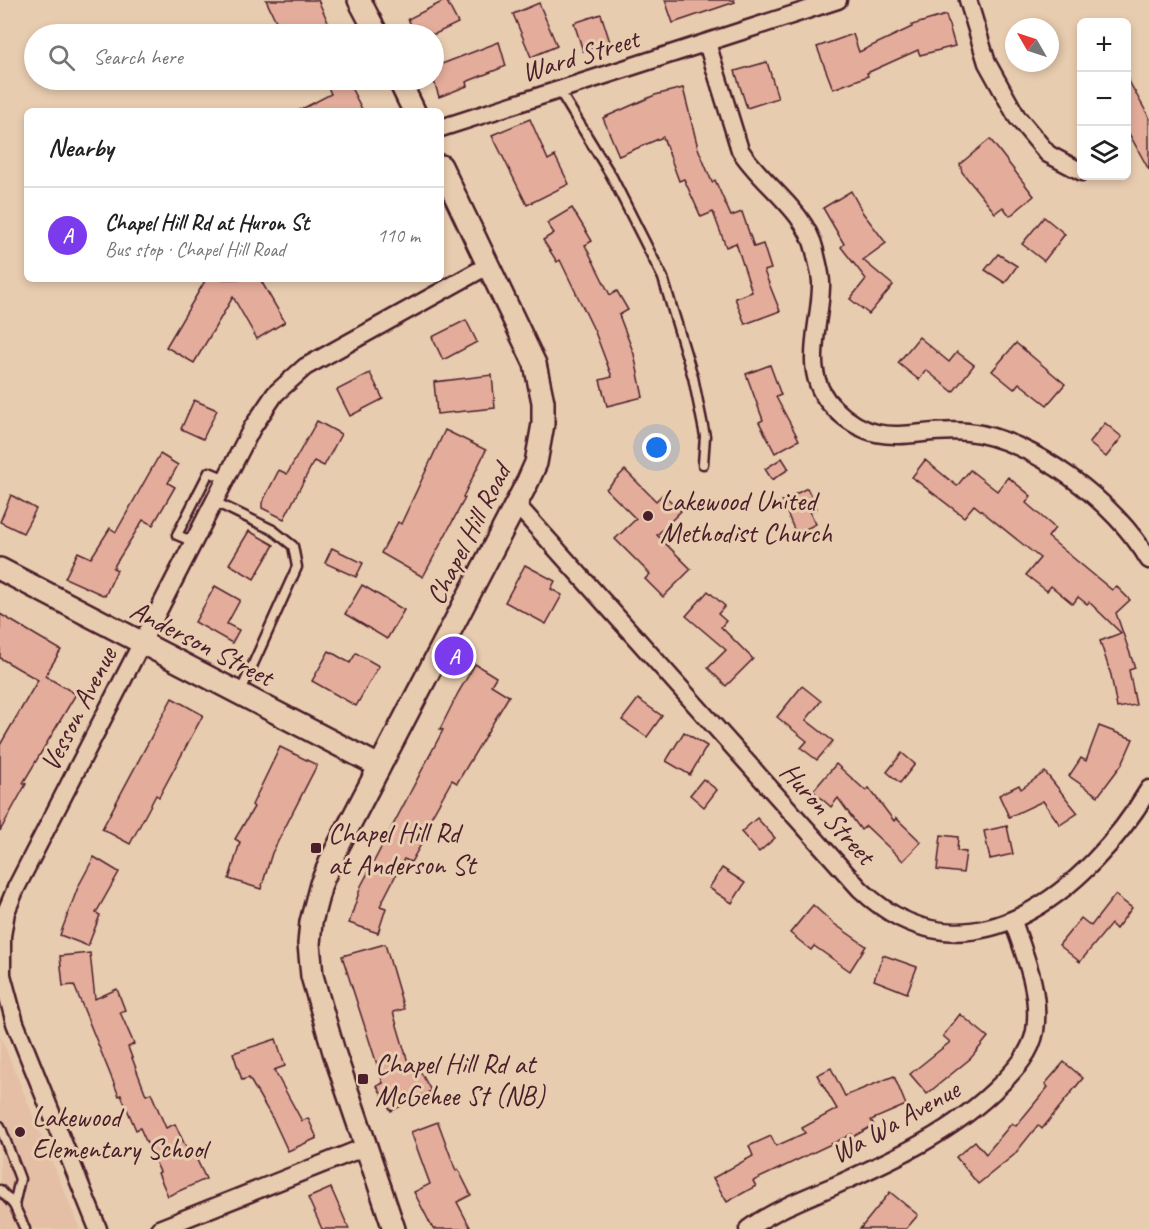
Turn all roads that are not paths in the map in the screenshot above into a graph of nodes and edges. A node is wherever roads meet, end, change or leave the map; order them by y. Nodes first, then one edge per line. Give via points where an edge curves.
1 (359, 0) edge
2 (838, 0) edge
3 (968, 0) edge
4 (371, 24) edge
5 (707, 43) junction
6 (404, 90) edge
7 (559, 90) junction
8 (413, 108) edge
9 (444, 127) edge
10 (1077, 170) edge
11 (444, 172) edge
12 (489, 265) junction
13 (703, 464) dead end
14 (227, 480) junction
15 (215, 502) junction
16 (517, 505) junction
17 (194, 542) junction
18 (1149, 560) edge
19 (0, 569) edge
20 (141, 644) junction
21 (240, 694) junction
22 (379, 766) junction
23 (1149, 789) edge
24 (1012, 921) junction
25 (1, 935) edge
26 (0, 1126) edge
27 (365, 1147) junction
28 (0, 1190) edge
29 (14, 1205) junction
30 (25, 1229) edge
31 (98, 1229) edge
32 (159, 1229) edge
33 (394, 1229) edge
34 (748, 1229) edge

1 - 4 street
2 - 5 street, Ward Street
3 - 10 street via 987,63 1017,117 1048,154
5 - 7 street, Ward Street
5 - 18 street via 740,150 802,222 814,248 822,285 812,362 818,384 835,409 861,427 890,437 964,432 1016,445 1042,459 1114,515
6 - 8 street
7 - 9 street, Ward Street
7 - 13 lane via 612,177 663,278 693,377 705,436
11 - 12 street, Chapel Hill Road
12 - 14 street, Vesson Avenue via 317,360 289,380 252,428
12 - 16 street, Chapel Hill Road via 535,364 543,402 536,463
14 - 15 street, Vesson Avenue
14 - 17 lane via 209,472 177,535
15 - 17 street, Vesson Avenue
15 - 21 lane via 273,531 293,546 297,567
16 - 22 street, Chapel Hill Road
16 - 24 street, Huron Street via 876,905 913,926 936,930 962,931
17 - 20 street, Vesson Avenue
19 - 20 street, Anderson Street
20 - 21 street, Anderson Street
20 - 25 street, Vesson Avenue via 16,888
21 - 22 street, Anderson Street
22 - 27 street, Chapel Hill Road via 321,884 310,922 309,944 320,1008
23 - 24 street, Huron Street via 1135,813 1081,874 1059,894
24 - 34 street, Wa Wa Avenue via 1036,999 1031,1046 1015,1070 984,1102 951,1126
25 - 31 street, Vesson Avenue via 2,975 15,1023
26 - 29 lane via 20,1179
27 - 32 street
27 - 33 street, Chapel Hill Road
28 - 29 lane
29 - 30 lane

